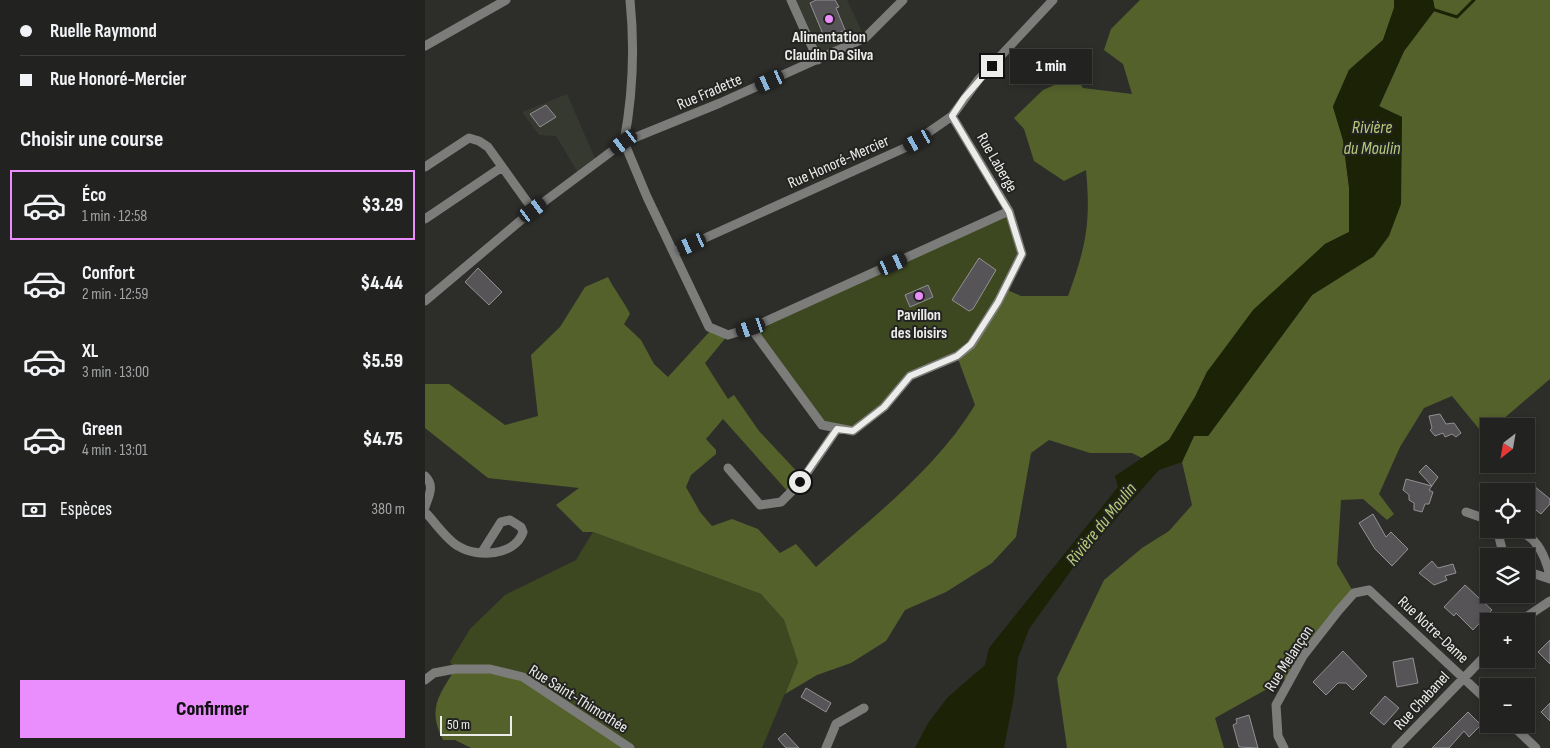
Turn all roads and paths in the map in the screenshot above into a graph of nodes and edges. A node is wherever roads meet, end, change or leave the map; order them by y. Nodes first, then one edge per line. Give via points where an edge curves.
1 (506, 0) edge
2 (630, 0) edge
3 (791, 0) edge
4 (903, 0) edge
5 (1053, 0) edge
6 (425, 46) edge
7 (818, 60) junction
8 (952, 116) junction
9 (624, 142) junction
10 (425, 167) edge
11 (502, 167) junction
12 (533, 210) junction
13 (1009, 212) junction
14 (425, 219) edge
15 (674, 252) junction
16 (425, 301) edge
17 (751, 328) junction
18 (837, 429) junction
19 (728, 468) dead end
20 (425, 476) edge
21 (425, 507) edge
22 (425, 512) edge
23 (1466, 512) dead end
24 (1480, 517) edge
25 (1530, 538) edge
26 (482, 552) junction
27 (1535, 573) edge
28 (1550, 577) edge
29 (1354, 593) joint
30 (1550, 601) edge
31 (1532, 613) edge
32 (1480, 661) edge
33 (1463, 677) junction
34 (425, 680) edge
35 (1480, 693) edge
36 (864, 708) dead end
37 (1520, 733) edge
38 (630, 748) edge
39 (826, 748) edge
40 (1284, 748) edge
41 (1396, 748) edge
42 (1535, 748) edge

1 - 6 street
2 - 9 street via 634,65
3 - 7 street
4 - 7 street, Rue Fradette via 865,38
5 - 8 street, Rue Honoré-Mercier via 979,79
7 - 9 street, Rue Fradette
8 - 13 street, Rue Laberge
8 - 15 street, Rue Honoré-Mercier via 909,146
9 - 12 street, Rue Fradette
9 - 15 street
10 - 11 street via 469,138 487,147
11 - 12 street
11 - 14 street
12 - 16 street, Rue Fradette
13 - 17 street
13 - 18 street, Rue Laberge via 1022,254 998,302 971,344 957,356 910,376 884,407 853,431
15 - 17 street via 709,327 728,335
17 - 18 street via 822,425
18 - 19 street via 800,482 781,502 760,505
20 - 21 street via 431,489
22 - 26 street via 458,546
23 - 24 street
25 - 28 street via 1543,550
26 - 26 street via 503,551 517,543 523,532 521,527 509,520 501,522
27 - 28 street
29 - 33 street, Rue Notre-Dame via 1369,590
29 - 40 street, Rue Melançon via 1303,656 1276,704 1278,736
30 - 31 street
32 - 33 street, Rue Chabanel
33 - 35 street, Rue Notre-Dame
33 - 41 street, Rue Chabanel
34 - 38 street, Rue Saint-Thimothée via 434,673 455,669 490,669 523,677
36 - 39 street via 836,724
37 - 42 street

